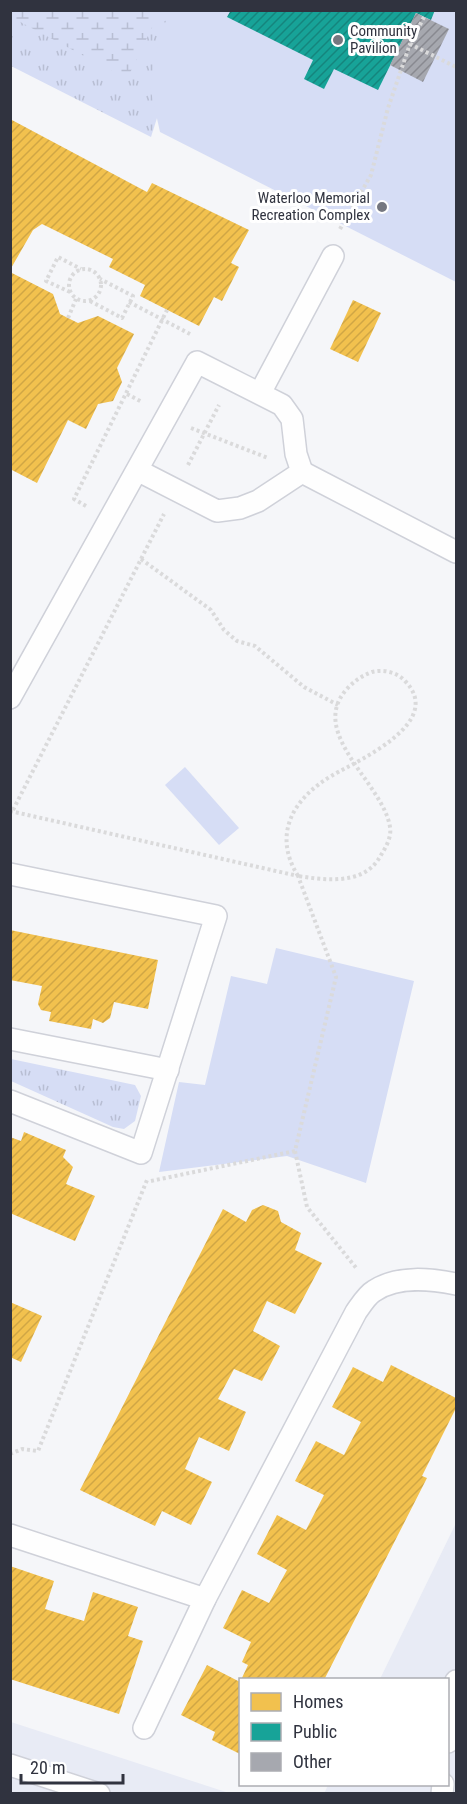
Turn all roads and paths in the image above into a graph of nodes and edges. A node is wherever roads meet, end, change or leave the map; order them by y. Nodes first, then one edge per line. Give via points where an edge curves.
1 (424, 17) dead end
2 (410, 44) junction
3 (456, 67) edge
4 (333, 255) joint
5 (82, 270) junction
6 (100, 278) junction
7 (71, 293) junction
8 (76, 299) junction
9 (89, 301) junction
10 (167, 310) dead end
11 (68, 318) dead end
12 (260, 393) junction
13 (127, 394) junction
14 (222, 399) dead end
15 (167, 416) junction
16 (204, 434) junction
17 (137, 470) junction
18 (302, 472) junction
19 (184, 474) dead end
20 (165, 513) dead end
21 (110, 519) junction
22 (456, 552) edge
23 (141, 560) junction
24 (10, 698) edge
25 (338, 705) junction
26 (355, 763) junction
27 (12, 811) edge
28 (10, 874) edge
29 (298, 876) junction
30 (10, 1039) edge
31 (168, 1070) junction
32 (10, 1101) edge
33 (295, 1151) junction
34 (141, 1153) junction
35 (148, 1182) junction
36 (456, 1284) edge
37 (375, 1290) junction
38 (10, 1454) edge
39 (10, 1535) edge
40 (205, 1599) junction
41 (456, 1681) edge
42 (144, 1728) dead end
43 (449, 1728) edge
44 (10, 1765) edge
45 (99, 1794) edge

1 - 2 path
2 - 3 path
2 - 4 path via 387,108 371,175 334,239
4 - 12 lane
5 - 6 path via 94,272
5 - 7 path via 71,277
5 - 7 path via 58,257 46,281
6 - 9 path via 101,290
6 - 9 path via 133,296 122,318
7 - 8 path
8 - 9 path
8 - 11 path
10 - 13 path
12 - 15 lane via 197,362
12 - 18 lane via 282,405 292,418
13 - 15 path
13 - 21 path via 74,500
14 - 16 path
15 - 16 path
15 - 17 lane
16 - 18 path
16 - 19 path
17 - 18 lane via 217,511 258,501
17 - 21 lane
18 - 22 lane
20 - 23 path
21 - 24 lane
23 - 25 path via 211,610 237,641 255,646 304,687
23 - 27 path
25 - 26 path via 335,722 341,743
25 - 26 path via 354,680 373,672 390,671 404,679 414,692 416,707 410,725
26 - 29 path via 324,780 302,800 287,823 285,846
26 - 29 path via 384,806 391,829 387,846 374,866 353,877 324,880
27 - 29 path
28 - 31 lane via 216,916
29 - 33 path via 336,977
30 - 31 lane
31 - 34 lane
32 - 34 lane
33 - 35 path
33 - 37 path via 307,1207
34 - 35 path
35 - 38 path via 38,1451 22,1449
36 - 37 lane via 430,1278
37 - 40 lane via 356,1312
39 - 40 lane
40 - 42 lane
41 - 43 lane
44 - 45 lane

